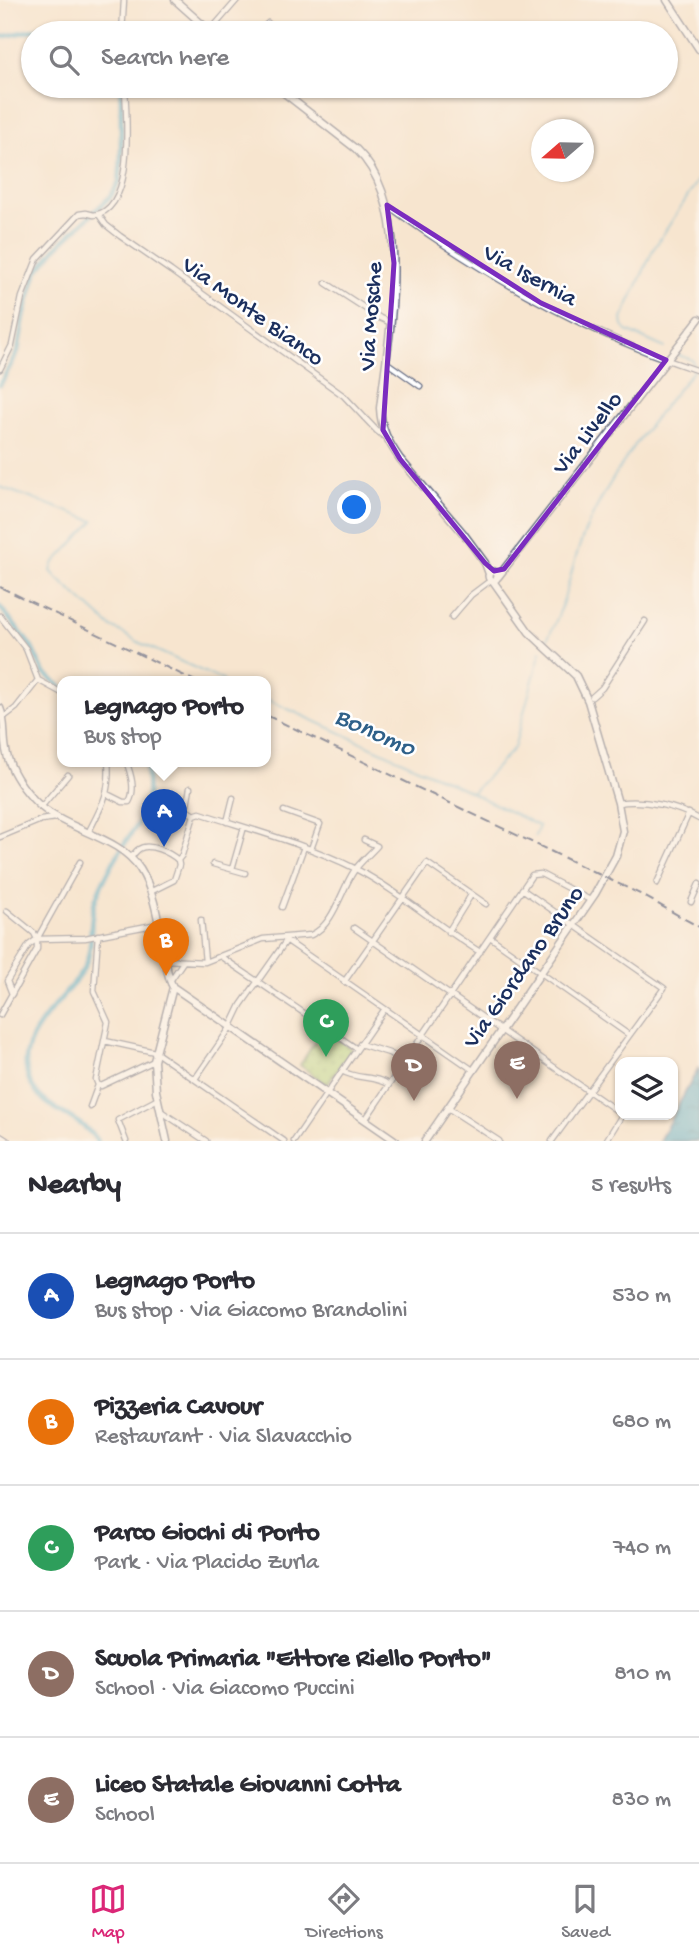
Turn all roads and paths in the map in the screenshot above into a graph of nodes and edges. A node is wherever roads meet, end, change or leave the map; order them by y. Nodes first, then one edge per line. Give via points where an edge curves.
1 (124, 0) edge
2 (175, 0) edge
3 (237, 0) edge
4 (667, 0) edge
5 (123, 21) edge
6 (199, 21) edge
7 (220, 21) edge
8 (699, 49) edge
9 (125, 98) edge
10 (290, 98) edge
11 (387, 205) junction
12 (99, 215) junction
13 (326, 283) dead end
14 (699, 319) edge
15 (389, 322) junction
16 (666, 360) junction
17 (385, 362) junction
18 (0, 369) edge
19 (699, 372) edge
20 (420, 386) dead end
21 (386, 438) junction
22 (493, 578) junction
23 (0, 616) edge
24 (452, 617) dead end
25 (645, 621) dead end
26 (38, 680) junction
27 (57, 691) edge
28 (592, 697) dead end
29 (0, 708) edge
30 (4, 717) junction
31 (109, 767) edge
32 (128, 767) edge
33 (68, 775) dead end
34 (190, 788) dead end
35 (107, 794) junction
36 (233, 798) dead end
37 (618, 803) junction
38 (42, 808) junction
39 (284, 811) dead end
40 (689, 813) junction
41 (194, 815) junction
42 (56, 818) junction
43 (699, 819) edge
44 (41, 820) junction
45 (227, 822) junction
46 (244, 827) junction
47 (88, 834) junction
48 (0, 837) edge
49 (364, 840) dead end
50 (303, 847) junction
51 (311, 849) junction
52 (128, 855) junction
53 (178, 860) junction
54 (80, 862) dead end
55 (213, 864) dead end
56 (232, 869) junction
57 (355, 869) junction
58 (245, 873) dead end
59 (657, 883) dead end
60 (699, 884) edge
61 (522, 889) junction
62 (150, 892) junction
63 (471, 895) junction
64 (402, 898) junction
65 (591, 901) junction
66 (691, 902) dead end
67 (486, 904) dead end
68 (282, 907) dead end
69 (6, 911) dead end
70 (201, 920) dead end
71 (158, 924) junction
72 (574, 925) junction
73 (354, 928) dead end
74 (448, 932) junction
75 (96, 935) junction
76 (490, 937) junction
77 (37, 939) junction
78 (284, 939) junction
79 (372, 941) junction
80 (480, 953) junction
81 (220, 956) junction
82 (165, 960) junction
83 (183, 962) junction
84 (205, 962) junction
85 (540, 974) junction
86 (0, 977) edge
87 (8, 981) junction
88 (258, 981) junction
89 (344, 982) junction
90 (171, 984) junction
91 (12, 994) junction
92 (450, 996) junction
93 (384, 1010) junction
94 (0, 1014) edge
95 (230, 1028) junction
96 (501, 1031) junction
97 (629, 1035) junction
98 (423, 1036) junction
99 (105, 1041) junction
100 (116, 1044) junction
101 (359, 1046) junction
102 (155, 1052) junction
103 (102, 1053) junction
104 (154, 1061) junction
105 (405, 1062) junction
106 (473, 1070) junction
107 (342, 1071) junction
108 (195, 1079) junction
109 (97, 1085) junction
110 (389, 1085) junction
111 (588, 1091) junction
112 (326, 1093) junction
113 (158, 1099) junction
114 (90, 1107) dead end
115 (447, 1108) junction
116 (615, 1110) edge
117 (161, 1112) junction
118 (618, 1120) edge
119 (364, 1121) junction
120 (0, 1136) edge
121 (8, 1141) edge
122 (126, 1141) edge
123 (167, 1141) edge
124 (206, 1141) edge
125 (284, 1141) edge
126 (294, 1141) edge
127 (396, 1141) edge
128 (425, 1141) edge
129 (499, 1141) edge
130 (552, 1141) edge
131 (606, 1141) edge

1 - 5 street
2 - 6 main road
3 - 7 street
4 - 8 main road
9 - 12 street via 124,176 118,194
10 - 11 main road, Via Mosche via 364,157
11 - 15 main road, Via Mosche via 394,263
11 - 16 street, Via Isernia via 541,303
12 - 18 street via 76,216 37,259 22,297 12,345
12 - 21 street, Via Monte Bianco via 120,236 344,396
13 - 15 street
14 - 16 main road, Via Livello
15 - 17 main road, Via Mosche
16 - 19 street, Via Isernia
16 - 22 main road, Via Livello
17 - 20 street
17 - 21 main road, Via Mosche via 380,408
21 - 22 main road, Via Mosche
22 - 24 street
22 - 37 main road, Via Mosche via 529,632 580,682
23 - 26 street via 26,649
25 - 28 street
26 - 27 street
26 - 30 street
29 - 30 main road
30 - 38 main road via 9,762
31 - 35 street
32 - 35 street via 129,802
33 - 38 street
34 - 41 street via 186,810
35 - 47 street
36 - 45 street
37 - 40 street via 640,802
37 - 65 main road, Via Giordano Bruno via 623,831 620,848
38 - 42 main road
38 - 44 street
39 - 51 street via 320,824
40 - 43 street
40 - 59 street
41 - 45 street
41 - 53 street
42 - 44 street
42 - 47 main road
44 - 48 street
45 - 46 street
46 - 50 street
46 - 56 street
47 - 52 main road
49 - 57 street via 377,846
50 - 51 street
50 - 68 street
51 - 57 street
52 - 53 street via 146,847
52 - 62 main road
53 - 62 street via 174,880
54 - 77 street
55 - 56 street
56 - 58 street
57 - 64 street
57 - 78 street via 322,928 311,935
60 - 66 street
61 - 65 street via 539,873
61 - 72 street
61 - 76 street
62 - 71 main road
63 - 64 street via 427,863
63 - 67 street
63 - 74 street
64 - 74 street
64 - 79 street
65 - 72 main road, Via Giordano Bruno
69 - 77 street
70 - 84 street
71 - 75 street
71 - 82 main road
72 - 85 main road, Via Giordano Bruno
72 - 97 street via 664,988
73 - 79 street
74 - 80 street
75 - 77 street
75 - 99 street via 94,988 108,1022
76 - 80 street
76 - 85 street
77 - 87 street
77 - 91 street via 37,949
78 - 81 street via 263,939
78 - 88 street
78 - 89 street
79 - 89 street
79 - 92 street
80 - 92 street
81 - 84 street
81 - 88 street
82 - 83 street
82 - 90 main road
83 - 84 street
83 - 90 street
85 - 96 main road, Via Giordano Bruno
85 - 97 street
86 - 87 street
87 - 91 street
88 - 95 street
88 - 101 street
89 - 93 street
90 - 95 main road
90 - 102 main road
91 - 94 street
92 - 96 street
92 - 98 street
93 - 98 street
93 - 101 street
95 - 108 street
95 - 112 main road
96 - 106 main road, Via Giordano Bruno
96 - 111 street
97 - 111 street
98 - 105 street
98 - 106 street
99 - 100 street
99 - 103 street
100 - 102 street
100 - 103 street
101 - 105 street
101 - 107 street
102 - 104 main road
102 - 108 street
103 - 109 street
104 - 109 street
104 - 113 main road
105 - 110 street
106 - 115 main road, Via Giordano Bruno
107 - 110 street
107 - 112 street
108 - 125 street
109 - 114 street
110 - 119 street
111 - 116 street
111 - 130 street
112 - 119 main road
112 - 126 street
113 - 117 main road
113 - 122 street via 118,1120
115 - 128 main road, Via Giordano Bruno
115 - 129 street
117 - 123 main road
117 - 124 street
118 - 131 street
119 - 127 main road
120 - 121 street

